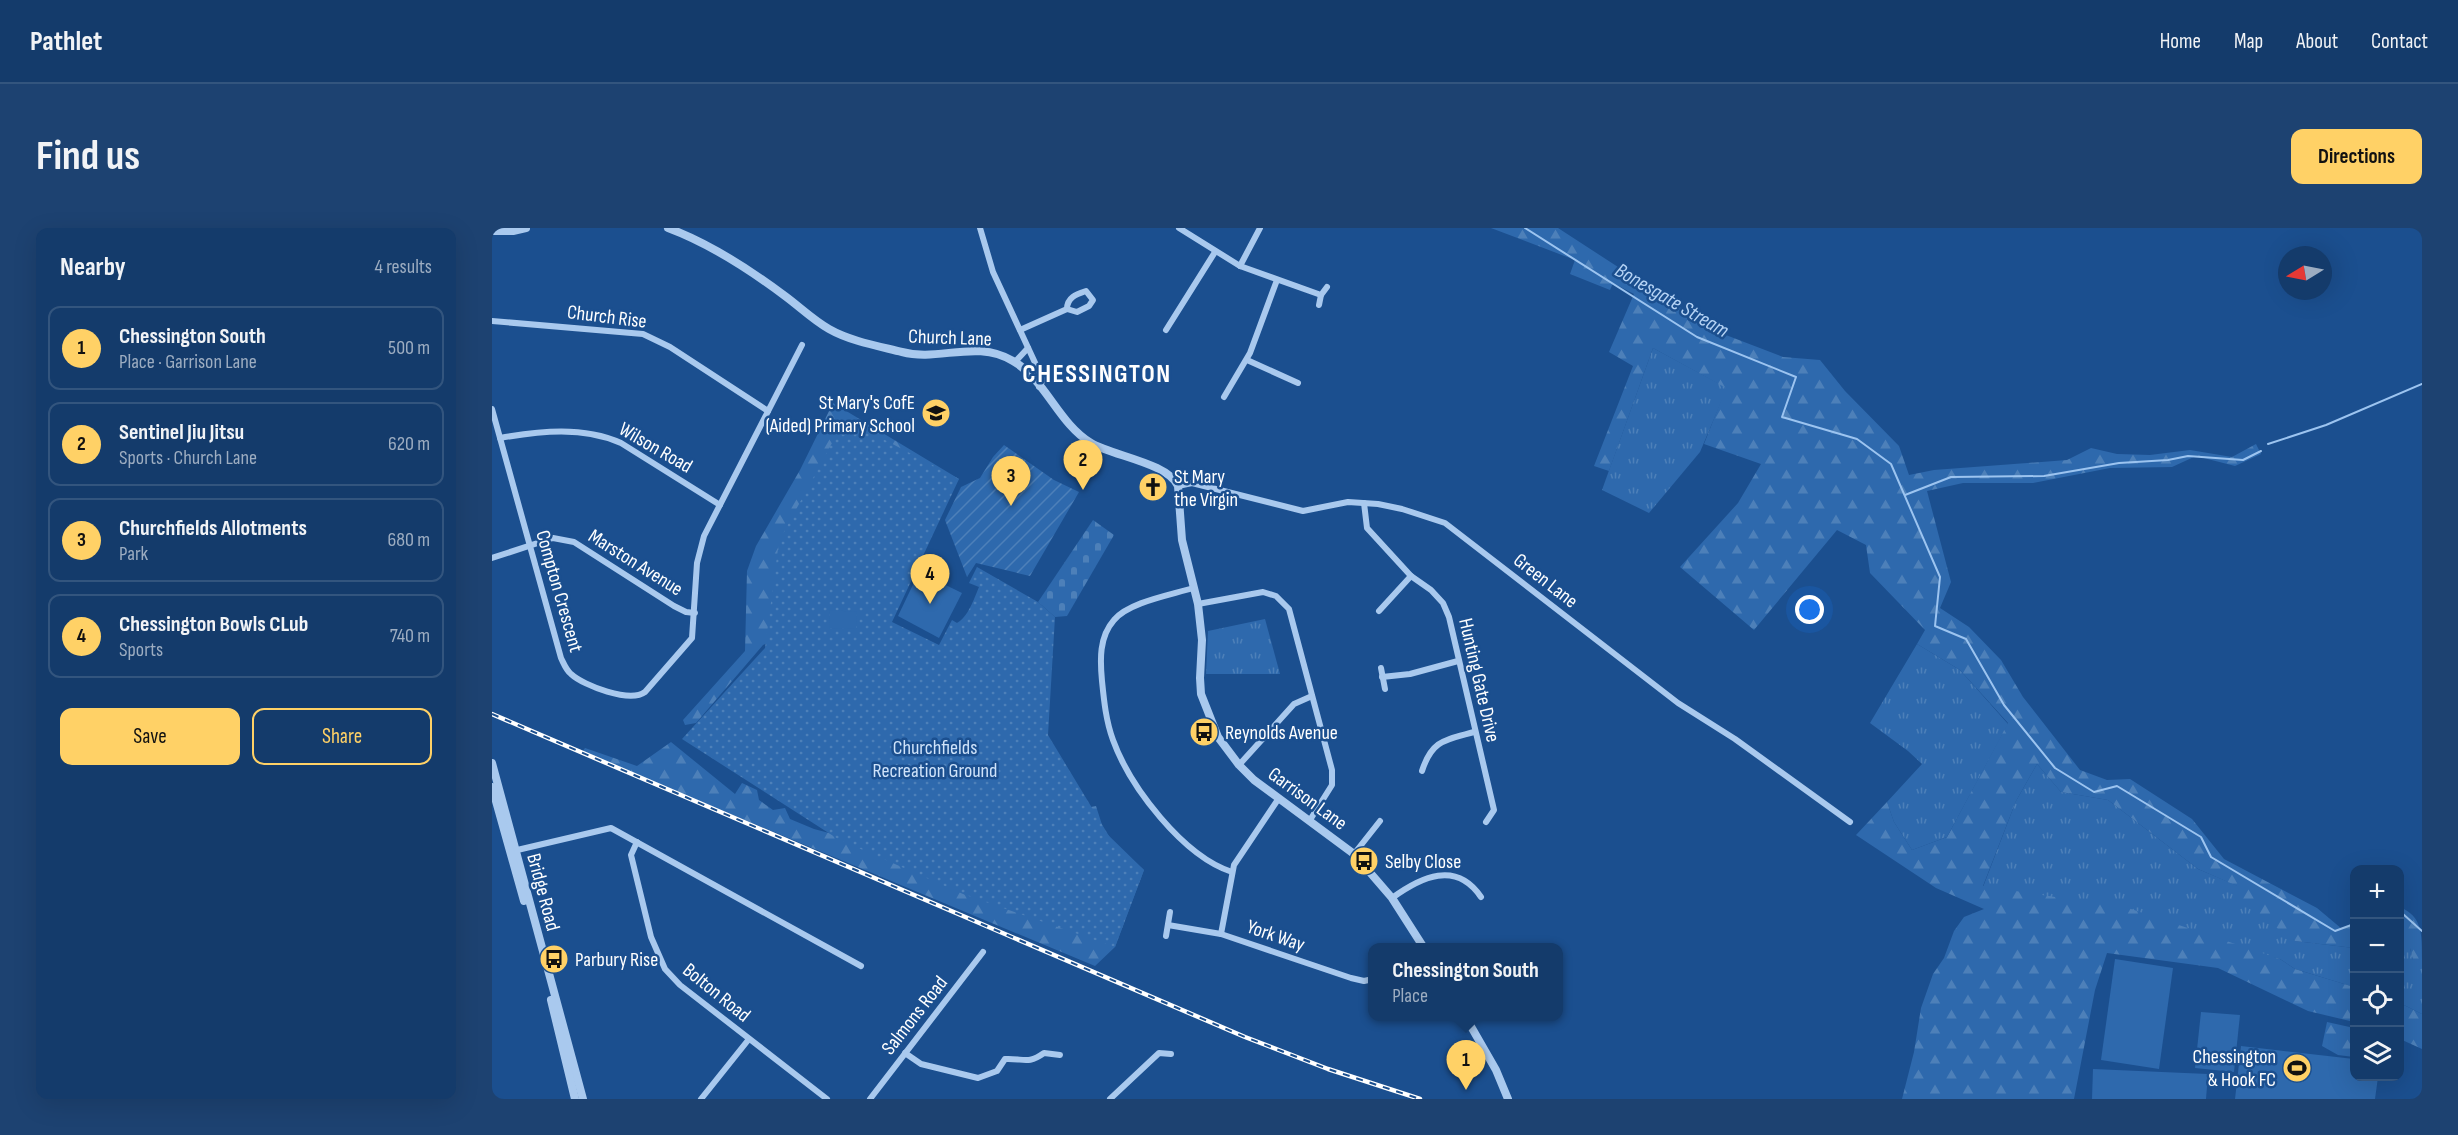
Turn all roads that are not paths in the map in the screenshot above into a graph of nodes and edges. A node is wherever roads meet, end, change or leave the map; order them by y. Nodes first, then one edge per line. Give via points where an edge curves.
1 (526, 228) edge
2 (668, 228) edge
3 (980, 228) edge
4 (1179, 228) edge
5 (1260, 228) edge
6 (492, 231) edge
7 (1215, 252) junction
8 (1240, 266) junction
9 (1277, 280) junction
10 (1327, 287) dead end
11 (1321, 296) junction
12 (1319, 305) dead end
13 (1067, 309) dead end
14 (492, 321) edge
15 (1020, 330) junction
16 (1166, 330) dead end
17 (802, 345) dead end
18 (1028, 348) junction
19 (1247, 360) junction
20 (1015, 362) junction
21 (1292, 370) dead end
22 (1288, 378) junction
23 (1298, 383) dead end
24 (1039, 387) junction
25 (1224, 397) dead end
26 (492, 410) edge
27 (768, 411) junction
28 (500, 438) junction
29 (1178, 486) junction
30 (1364, 503) junction
31 (720, 505) junction
32 (530, 546) junction
33 (492, 558) edge
34 (1411, 576) junction
35 (1193, 588) junction
36 (1198, 604) junction
37 (1379, 611) dead end
38 (694, 613) junction
39 (1458, 661) junction
40 (1381, 668) dead end
41 (1382, 677) junction
42 (1385, 689) dead end
43 (1312, 696) junction
44 (1474, 732) junction
45 (492, 763) edge
46 (1239, 765) junction
47 (1422, 771) dead end
48 (494, 777) edge
49 (492, 787) edge
50 (1279, 798) junction
51 (1310, 820) junction
52 (1380, 821) dead end
53 (1486, 822) dead end
54 (1850, 822) dead end
55 (637, 842) junction
56 (513, 851) junction
57 (1354, 854) junction
58 (1232, 872) junction
59 (1481, 897) dead end
60 (1392, 898) junction
61 (1170, 912) dead end
62 (1168, 925) junction
63 (1221, 934) junction
64 (1166, 936) dead end
65 (1421, 943) edge
66 (983, 952) dead end
67 (861, 966) dead end
68 (1368, 980) edge
69 (1467, 1021) edge
70 (749, 1039) junction
71 (905, 1053) junction
72 (1171, 1054) dead end
73 (1060, 1055) dead end
74 (575, 1099) edge
75 (583, 1099) edge
76 (700, 1099) edge
77 (827, 1099) edge
78 (870, 1099) edge
79 (1110, 1099) edge
80 (1508, 1099) edge

1 - 6 street
2 - 20 street, Church Lane via 728,256 831,330 908,354 972,350
3 - 15 street via 993,272
4 - 7 street
5 - 8 street
7 - 8 street
7 - 16 street
8 - 9 street
9 - 11 street
9 - 19 street
10 - 11 street
11 - 12 street
13 - 15 street
14 - 27 street, Church Rise via 643,334 670,347
15 - 18 street
17 - 27 street, Compton Crescent
18 - 20 street
18 - 24 street via 1043,380
19 - 22 street
19 - 25 street
20 - 24 street, Church Lane
21 - 22 street
22 - 23 street
24 - 29 street, Church Lane via 1083,437 1106,450 1169,473
26 - 28 street, Compton Crescent
27 - 31 street, Compton Crescent
28 - 31 street, Wilson Road via 545,432 608,437
28 - 32 street, Compton Crescent
29 - 30 street, Green Lane via 1192,483 1303,511 1348,502
29 - 35 street, Garrison Lane via 1182,540
30 - 34 street, Hunting Gate Drive via 1367,528
30 - 54 street, Green Lane via 1402,508 1445,523 1678,704 1735,739
31 - 38 street, Compton Crescent via 700,546
32 - 33 street, Marston Avenue
32 - 38 street, Marston Avenue via 553,538 574,542 675,606
32 - 38 street, Compton Crescent via 561,658 568,672 579,681 622,696 642,694 688,645
34 - 37 street
34 - 39 street, Hunting Gate Drive via 1443,603
35 - 36 street, Garrison Lane
35 - 58 street via 1124,611 1114,619 1102,646 1104,708 1124,766 1156,812 1210,861
36 - 43 street via 1263,592 1276,596 1289,609
36 - 46 street, Garrison Lane via 1201,694 1218,737
39 - 41 street
39 - 44 street, Hunting Gate Drive
40 - 41 street
41 - 42 street
43 - 46 street via 1294,704
43 - 51 street via 1332,770 1332,785
44 - 47 street via 1432,748
44 - 53 street, Hunting Gate Drive via 1494,810
45 - 48 street, Bridge Road
46 - 50 street, Garrison Lane
48 - 56 street, Bridge Road
49 - 56 street, Bridge Road
50 - 51 street, Garrison Lane
50 - 58 street
51 - 57 street, Garrison Lane
52 - 57 street
55 - 56 street via 607,828
55 - 67 street
55 - 70 street, Bolton Road via 632,857 660,961 680,985
56 - 74 street, Bridge Road
56 - 75 street, Bridge Road
57 - 60 street, Garrison Lane
58 - 63 street
59 - 60 street via 1473,884 1438,876 1417,881
60 - 65 street, Garrison Lane
61 - 62 street
62 - 63 street, York Way
62 - 64 street
63 - 68 street, York Way via 1351,978
66 - 71 street, Salmons Road
69 - 80 street
70 - 76 street
70 - 77 street, Bolton Road
71 - 73 street via 921,1064 978,1078 997,1071 1005,1059 1025,1062 1044,1053
71 - 78 street, Salmons Road
72 - 79 street via 1159,1053

